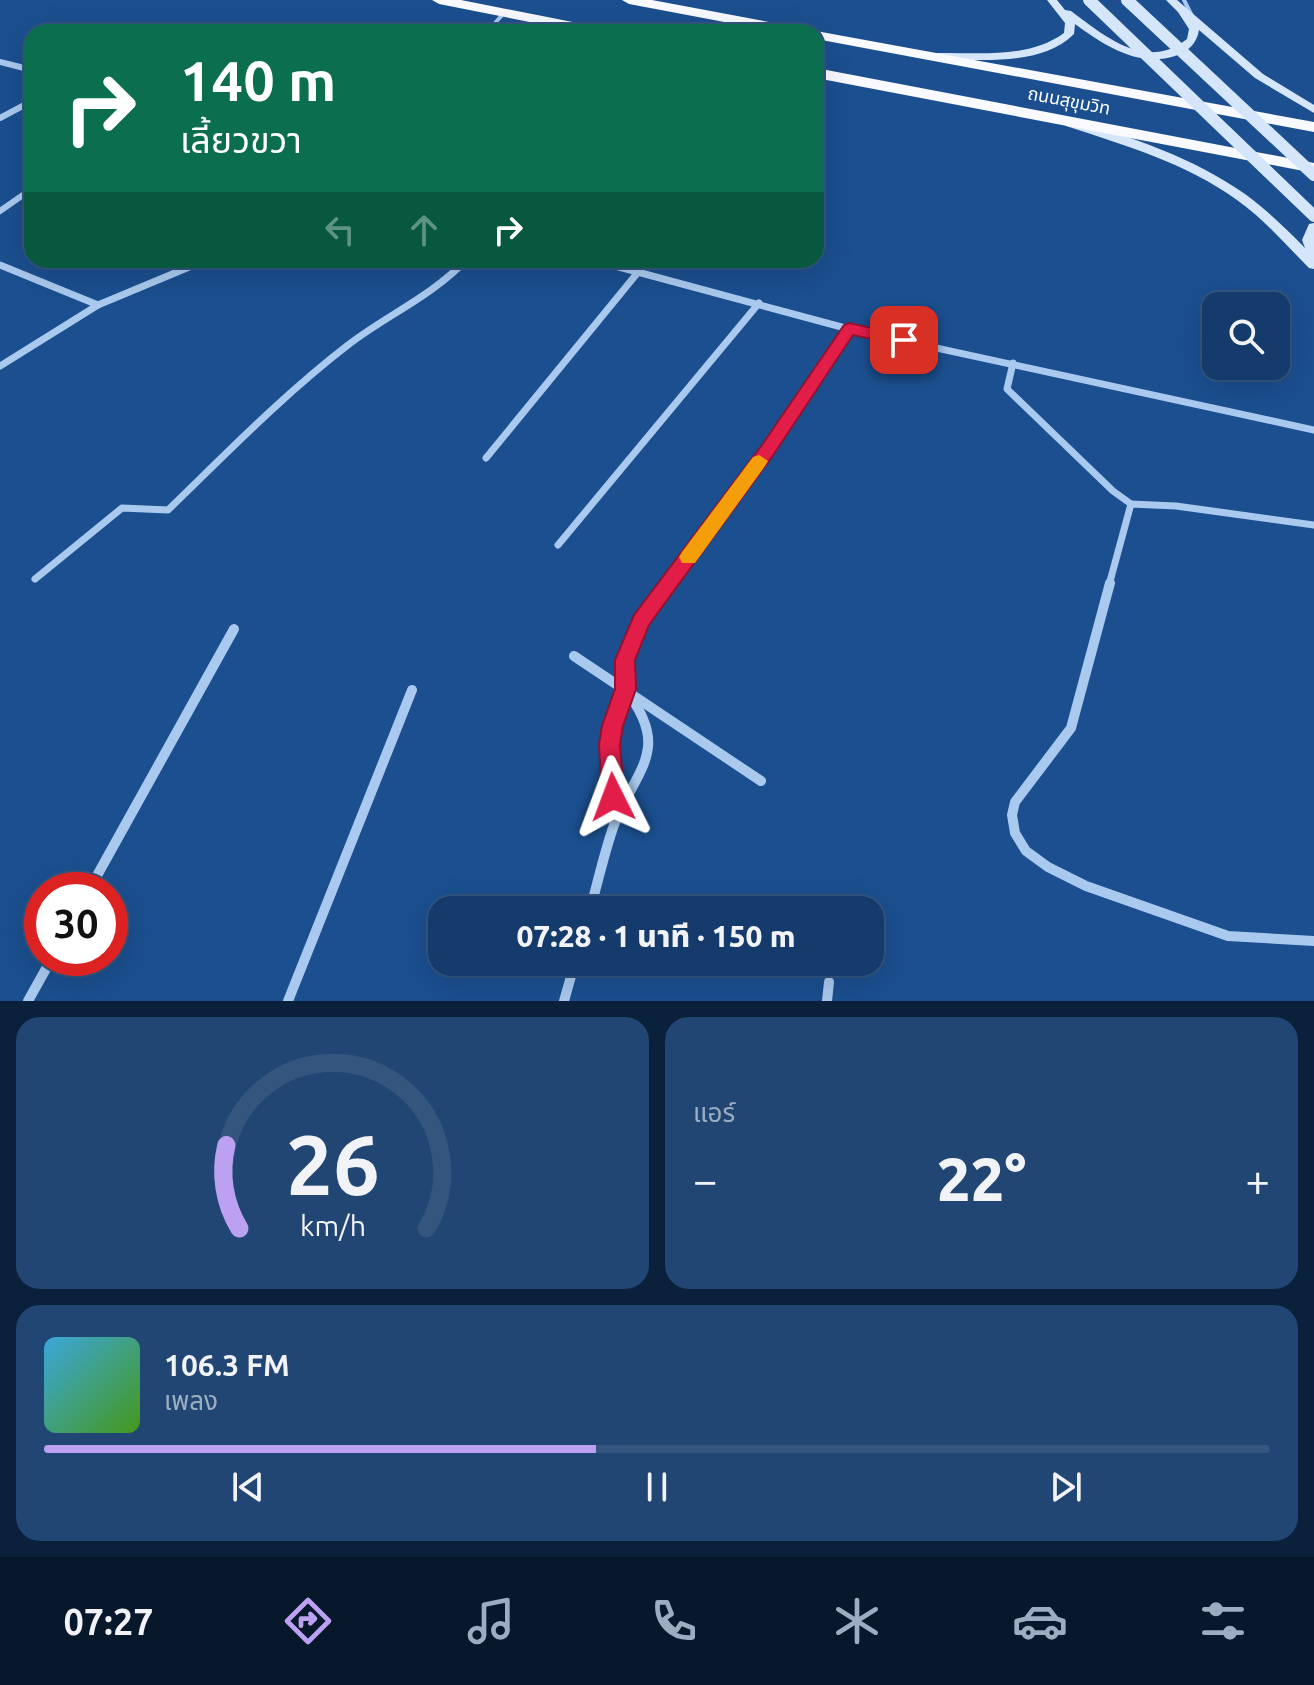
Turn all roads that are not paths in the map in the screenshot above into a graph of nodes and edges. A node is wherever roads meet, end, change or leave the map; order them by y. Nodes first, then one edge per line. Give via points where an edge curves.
1 (439, 0) edge
2 (629, 0) edge
3 (1052, 0) edge
4 (1089, 0) edge
5 (1127, 0) edge
6 (1171, 0) edge
7 (1184, 6) edge
8 (1061, 9) junction
9 (504, 13) junction
10 (494, 24) edge
11 (561, 24) edge
12 (758, 24) edge
13 (824, 36) edge
14 (932, 56) junction
15 (0, 62) edge
16 (24, 68) edge
17 (824, 75) edge
18 (24, 105) edge
19 (1314, 110) edge
20 (0, 118) edge
21 (1057, 119) junction
22 (1314, 127) edge
23 (1314, 168) edge
24 (1314, 175) edge
25 (23, 195) dead end
26 (0, 211) edge
27 (1314, 216) edge
28 (1314, 227) edge
29 (1314, 259) edge
30 (0, 265) edge
31 (1314, 265) edge
32 (187, 268) edge
33 (460, 268) edge
34 (626, 268) edge
35 (639, 271) junction
36 (759, 303) junction
37 (98, 305) junction
38 (849, 329) junction
39 (1013, 363) junction
40 (0, 366) edge
41 (1314, 430) edge
42 (486, 458) dead end
43 (1131, 504) junction
44 (1314, 525) edge
45 (558, 545) dead end
46 (35, 579) dead end
47 (234, 629) dead end
48 (574, 656) dead end
49 (625, 689) junction
50 (412, 690) dead end
51 (761, 781) dead end
52 (614, 824) junction
53 (99, 872) edge
54 (594, 896) edge
55 (1314, 941) edge
56 (42, 976) edge
57 (571, 976) edge
58 (829, 982) dead end
59 (28, 1001) edge
60 (288, 1001) edge
61 (564, 1001) edge
62 (827, 1001) edge

1 - 9 highway
2 - 12 highway
3 - 8 main road
4 - 27 main road, bridge
5 - 24 main road, bridge
6 - 7 main road
7 - 8 main road via 1194,29 1192,40 1177,52 1152,56 1111,44
7 - 19 main road via 1259,76
8 - 14 main road via 1070,31 1052,46 1017,53
9 - 10 lane
9 - 11 highway
13 - 14 highway, ถนนสุขุมวิท
14 - 22 highway, ถนนสุขุมวิท
15 - 16 street
17 - 21 highway, ถนนสุขุมวิท
18 - 20 street
21 - 23 highway, ถนนสุขุมวิท
21 - 31 main road via 1210,178 1258,211
25 - 26 street
28 - 29 main road via 1309,240
30 - 37 street
32 - 37 street
33 - 46 street via 340,351 168,510 122,508
34 - 35 street
35 - 36 street
35 - 42 street
36 - 38 street
36 - 45 street
37 - 40 street
38 - 39 street
38 - 49 street via 768,450 641,621 625,660
39 - 41 street
39 - 43 street via 1007,389
43 - 44 street
43 - 55 street via 1071,728 1015,802 1015,833 1026,851 1086,886 1228,936
47 - 53 street
48 - 49 street
49 - 51 street
49 - 52 street via 610,744
49 - 52 street via 649,732 644,768
50 - 60 street
52 - 54 street
56 - 59 street
57 - 61 street
58 - 62 street

